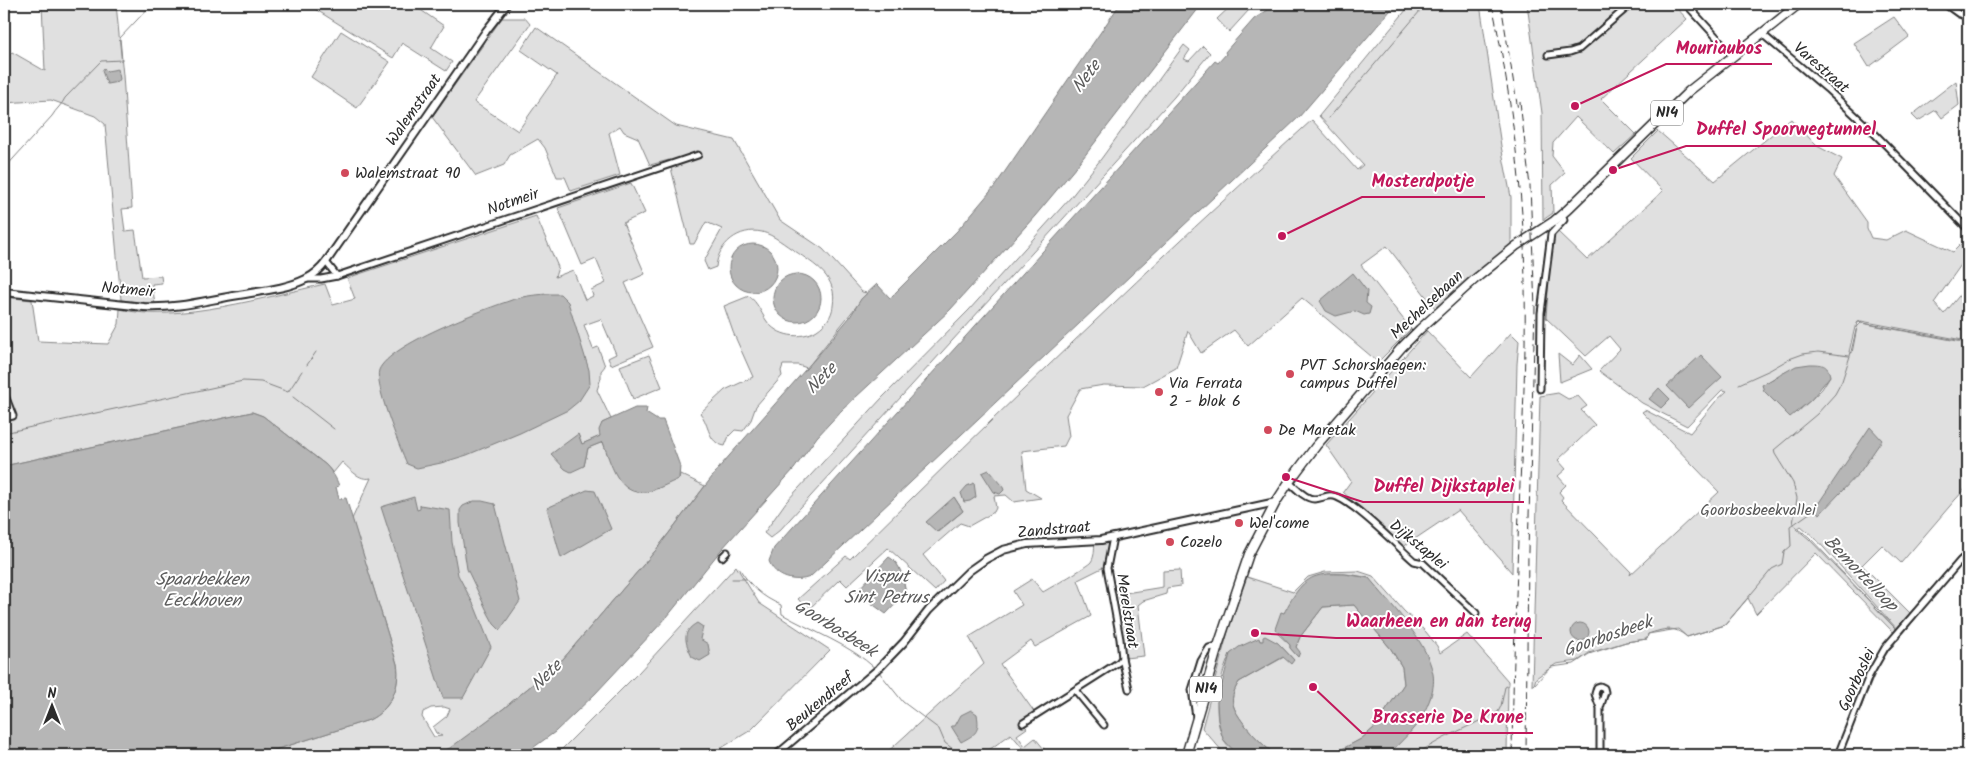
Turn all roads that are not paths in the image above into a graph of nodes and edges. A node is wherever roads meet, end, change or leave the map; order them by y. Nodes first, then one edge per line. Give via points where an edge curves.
1 (507, 4) edge
2 (1631, 4) edge
3 (1686, 4) edge
4 (1799, 4) edge
5 (1945, 4) edge
6 (1968, 17) edge
7 (1761, 33) junction
8 (1548, 55) dead end
9 (1732, 55) junction
10 (698, 154) dead end
11 (1562, 214) junction
12 (1968, 229) edge
13 (326, 262) junction
14 (337, 276) junction
15 (307, 279) junction
16 (4, 292) edge
17 (1540, 389) dead end
18 (4, 393) edge
19 (4, 418) edge
20 (1288, 482) junction
21 (1276, 502) junction
22 (1113, 537) junction
23 (727, 552) dead end
24 (1968, 554) edge
25 (722, 557) dead end
26 (1476, 613) dead end
27 (1218, 646) junction
28 (1122, 658) junction
29 (880, 667) joint
30 (1129, 689) dead end
31 (1075, 690) junction
32 (1600, 708) dead end
33 (1196, 722) junction
34 (1023, 723) dead end
35 (1104, 725) dead end
36 (776, 755) edge
37 (1186, 755) edge
38 (1600, 755) edge
39 (1838, 755) edge

1 - 13 street, Walemstraat
2 - 8 street via 1579,49
3 - 9 street
4 - 7 main road, N14
5 - 6 street
7 - 9 main road, N14
7 - 12 street, Varestraat via 1866,125
9 - 11 main road, Mechelsebaan / N14 via 1689,91
10 - 14 street, Notmeir
11 - 17 street, Mechelsebaan via 1564,220 1551,234 1541,313
11 - 20 main road, Mechelsebaan / N14 via 1510,250 1420,328
13 - 14 street
13 - 15 street, Walemstraat
14 - 15 street, Notmeir
15 - 16 street, Notmeir via 251,293 165,307
18 - 19 street via 13,416
20 - 21 main road, Mechelsebaan / N14
20 - 26 street, Dijkstaplei via 1309,498 1331,495 1343,501 1414,561 1423,563
21 - 22 street, Zandstraat
21 - 27 main road, Mechelsebaan / N14 via 1249,554
22 - 28 street, Merelstraat via 1107,568
22 - 29 street, Zandstraat via 1019,545 986,559 929,610
23 - 25 street
24 - 39 street, Goorboslei via 1885,648
27 - 33 main road, Mechelsebaan / N14
27 - 33 street, Mechelsebaan via 1209,648 1201,661 1192,690
28 - 30 street, Merelstraat
28 - 31 street, Merelstraat
29 - 36 street, Beukendreef
31 - 34 street, Merelstraat
31 - 35 street
32 - 38 street
33 - 37 main road, Mechelsebaan / N14

